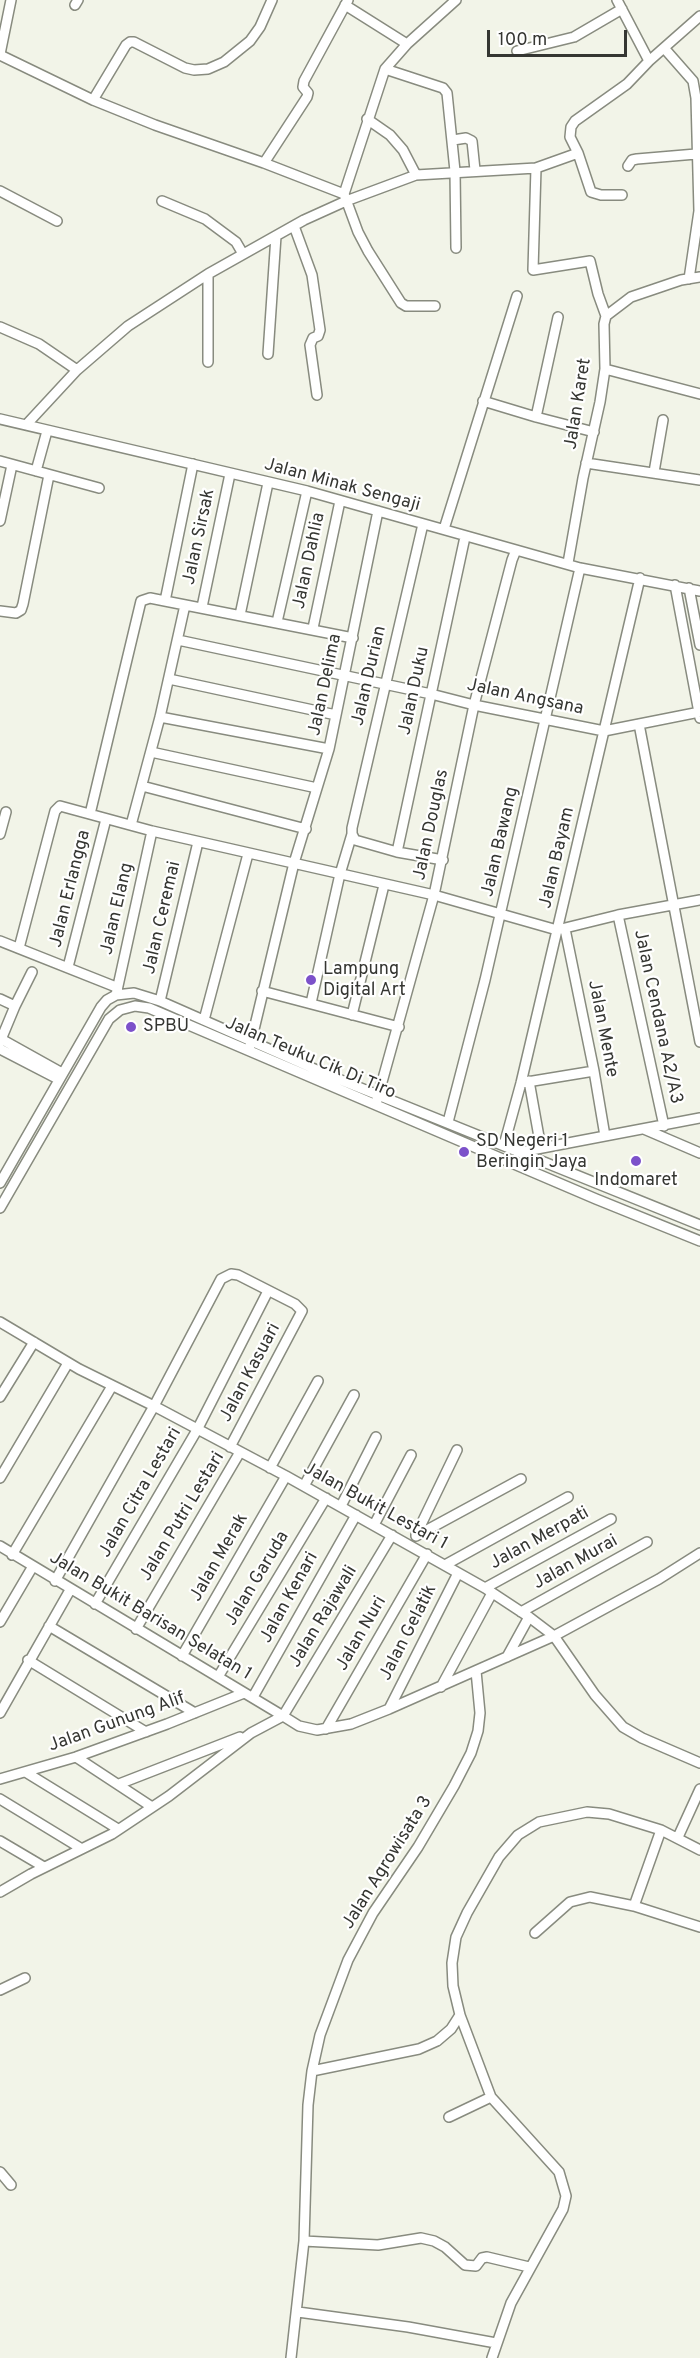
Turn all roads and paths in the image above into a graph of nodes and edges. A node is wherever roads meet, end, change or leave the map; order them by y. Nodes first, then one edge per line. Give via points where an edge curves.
1 (11, 0) edge
2 (272, 0) edge
3 (456, 0) edge
4 (346, 2) edge
5 (620, 4) edge
6 (700, 16) edge
7 (407, 44) junction
8 (664, 48) junction
9 (517, 51) dead end
10 (0, 55) edge
11 (649, 61) junction
12 (384, 69) junction
13 (697, 79) edge
14 (93, 100) junction
15 (368, 119) junction
16 (453, 140) junction
17 (578, 153) junction
18 (696, 154) junction
19 (264, 163) junction
20 (628, 166) dead end
21 (536, 168) junction
22 (475, 170) junction
23 (455, 171) junction
24 (416, 175) junction
25 (0, 191) edge
26 (622, 195) dead end
27 (345, 197) junction
28 (162, 201) dead end
29 (57, 221) dead end
30 (294, 226) junction
31 (276, 236) junction
32 (456, 248) dead end
33 (243, 254) junction
34 (208, 273) junction
35 (700, 277) edge
36 (689, 279) junction
37 (517, 296) dead end
38 (435, 306) dead end
39 (606, 315) junction
40 (558, 317) dead end
41 (0, 327) edge
42 (268, 354) dead end
43 (208, 362) dead end
44 (605, 369) junction
45 (77, 370) junction
46 (700, 394) edge
47 (316, 395) dead end
48 (483, 401) junction
49 (536, 417) junction
50 (0, 419) edge
51 (663, 420) dead end
52 (26, 425) junction
53 (47, 431) junction
54 (594, 432) junction
55 (0, 461) edge
56 (586, 463) junction
57 (193, 464) junction
58 (12, 465) junction
59 (36, 471) junction
60 (654, 472) junction
61 (230, 474) junction
62 (49, 475) junction
63 (700, 480) edge
64 (268, 483) junction
65 (99, 488) dead end
66 (306, 491) junction
67 (340, 501) junction
68 (378, 511) junction
69 (0, 521) edge
70 (423, 524) junction
71 (444, 529) junction
72 (465, 537) junction
73 (516, 550) junction
74 (567, 563) junction
75 (580, 568) junction
76 (640, 578) junction
77 (675, 585) junction
78 (697, 589) edge
79 (165, 601) junction
80 (185, 605) junction
81 (202, 607) junction
82 (0, 611) edge
83 (240, 615) junction
84 (277, 622) junction
85 (313, 628) junction
86 (353, 638) junction
87 (178, 640) junction
88 (700, 645) edge
89 (345, 675) junction
90 (169, 679) junction
91 (386, 684) junction
92 (431, 694) junction
93 (474, 705) junction
94 (700, 714) edge
95 (336, 715) junction
96 (160, 717) junction
97 (546, 719) junction
98 (639, 724) junction
99 (604, 731) junction
100 (329, 749) junction
101 (151, 752) junction
102 (142, 786) junction
103 (317, 788) junction
104 (6, 812) dead end
105 (90, 814) junction
106 (106, 819) junction
107 (131, 825) junction
108 (306, 828) junction
109 (152, 831) junction
110 (0, 834) edge
111 (352, 834) junction
112 (198, 842) junction
113 (397, 852) junction
114 (248, 854) junction
115 (443, 860) junction
116 (294, 863) junction
117 (340, 874) junction
118 (384, 885) junction
119 (434, 895) junction
120 (700, 900) edge
121 (672, 905) junction
122 (501, 912) junction
123 (618, 915) junction
124 (561, 929) junction
125 (0, 940) edge
126 (19, 948) junction
127 (68, 967) junction
128 (32, 972) dead end
129 (116, 991) junction
130 (262, 991) junction
131 (0, 999) edge
132 (160, 1001) junction
133 (311, 1003) junction
134 (15, 1006) junction
135 (352, 1015) junction
136 (204, 1020) junction
137 (399, 1027) junction
138 (251, 1041) junction
139 (700, 1042) edge
140 (0, 1043) edge
141 (249, 1052) junction
142 (594, 1071) junction
143 (60, 1076) junction
144 (525, 1082) junction
145 (378, 1095) junction
146 (375, 1105) junction
147 (700, 1118) edge
148 (448, 1122) junction
149 (664, 1126) junction
150 (644, 1129) junction
151 (605, 1136) junction
152 (504, 1145) junction
153 (541, 1148) junction
154 (521, 1152) junction
155 (700, 1153) edge
156 (545, 1162) junction
157 (540, 1175) junction
158 (1, 1179) edge
159 (15, 1184) junction
160 (0, 1208) edge
161 (698, 1224) edge
162 (698, 1240) edge
163 (268, 1291) junction
164 (0, 1322) edge
165 (34, 1342) junction
166 (68, 1363) junction
167 (318, 1381) dead end
168 (112, 1386) junction
169 (354, 1395) dead end
170 (0, 1397) edge
171 (154, 1406) junction
172 (197, 1430) junction
173 (376, 1437) dead end
174 (230, 1447) junction
175 (457, 1450) dead end
176 (240, 1452) junction
177 (411, 1455) dead end
178 (270, 1468) junction
179 (286, 1476) junction
180 (0, 1479) edge
181 (520, 1479) dead end
182 (304, 1486) junction
183 (567, 1497) dead end
184 (326, 1498) junction
185 (341, 1506) junction
186 (356, 1515) junction
187 (611, 1519) dead end
188 (374, 1525) junction
189 (392, 1535) junction
190 (416, 1536) junction
191 (647, 1542) dead end
192 (408, 1543) junction
193 (0, 1546) edge
194 (700, 1553) edge
195 (427, 1554) junction
196 (12, 1555) junction
197 (445, 1565) junction
198 (33, 1566) junction
199 (458, 1573) junction
200 (55, 1581) junction
201 (70, 1590) junction
202 (489, 1590) junction
203 (95, 1604) junction
204 (525, 1614) junction
205 (0, 1622) edge
206 (49, 1626) junction
207 (136, 1629) junction
208 (554, 1636) junction
209 (182, 1656) junction
210 (507, 1657) junction
211 (28, 1660) junction
212 (476, 1671) junction
213 (218, 1677) junction
214 (441, 1687) junction
215 (249, 1695) junction
216 (389, 1709) junction
217 (0, 1713) edge
218 (195, 1713) junction
219 (283, 1716) junction
220 (326, 1729) junction
221 (146, 1732) junction
222 (251, 1733) junction
223 (76, 1757) junction
224 (700, 1763) edge
225 (27, 1773) junction
226 (0, 1779) edge
227 (119, 1784) junction
228 (700, 1789) edge
229 (0, 1799) edge
230 (152, 1807) junction
231 (118, 1829) junction
232 (661, 1830) junction
233 (678, 1837) junction
234 (0, 1840) edge
235 (82, 1849) junction
236 (700, 1850) edge
237 (44, 1868) junction
238 (2, 1888) edge
239 (634, 1905) junction
240 (700, 1927) edge
241 (535, 1933) dead end
242 (25, 1978) dead end
243 (0, 1990) edge
244 (460, 2015) junction
245 (312, 2071) junction
246 (491, 2097) junction
247 (449, 2117) dead end
248 (0, 2172) edge
249 (11, 2185) dead end
250 (304, 2241) junction
251 (529, 2267) junction
252 (297, 2312) junction
253 (496, 2343) junction
254 (291, 2358) edge
255 (492, 2358) edge

1 - 10 street
2 - 14 street via 250,41 224,62 208,69 185,68 134,42 126,45
3 - 7 street
4 - 7 street
4 - 19 street via 304,81 307,97
5 - 9 street via 573,37
5 - 11 street
6 - 8 street
7 - 12 street
8 - 11 street
8 - 13 street
10 - 14 street
11 - 17 street via 627,84 570,127
12 - 15 street
12 - 16 street via 443,88
13 - 18 street
14 - 19 street
15 - 24 street via 403,150
15 - 27 street
16 - 22 street via 472,141
16 - 23 street
17 - 21 street
17 - 26 street via 591,192
18 - 20 street via 632,160
18 - 36 street via 699,211
19 - 27 street
21 - 22 street
21 - 39 street via 533,270 590,261
22 - 23 street
23 - 24 street
23 - 32 street
24 - 27 street
25 - 29 street
27 - 30 street
27 - 38 street via 368,251 401,303
28 - 33 street via 205,219 236,242
30 - 31 street
30 - 47 street via 312,275 320,330 310,345
31 - 33 street
31 - 42 street
33 - 34 street
34 - 43 street
34 - 45 street via 128,326
35 - 36 street
36 - 39 street via 631,297
37 - 48 street
39 - 44 street, Jalan Karet
40 - 49 street
41 - 45 street via 39,344
44 - 46 street
44 - 54 street, Jalan Karet
45 - 52 street
48 - 49 street
48 - 71 street
49 - 54 street
50 - 52 street, Jalan Minak Sengaji
51 - 60 street
52 - 53 street, Jalan Minak Sengaji
53 - 57 street, Jalan Minak Sengaji
53 - 59 street
54 - 56 street, Jalan Karet
55 - 58 street
56 - 60 street
56 - 74 street, Jalan Karet
57 - 61 street, Jalan Minak Sengaji
57 - 79 street
58 - 59 street
58 - 69 street
59 - 62 street
60 - 63 street
61 - 64 street, Jalan Minak Sengaji
61 - 81 street, Jalan Sirsak
62 - 65 street
62 - 82 street via 21,610
64 - 66 street, Jalan Minak Sengaji
64 - 83 street
66 - 67 street, Jalan Minak Sengaji
66 - 84 street
67 - 68 street, Jalan Minak Sengaji
67 - 85 street, Jalan Dahlia
68 - 70 street, Jalan Minak Sengaji
68 - 86 street, Jalan Delima
70 - 71 street, Jalan Minak Sengaji
70 - 91 street, Jalan Durian
71 - 72 street, Jalan Minak Sengaji
72 - 73 street, Jalan Minak Sengaji
72 - 92 street, Jalan Duku
73 - 74 street, Jalan Minak Sengaji
73 - 93 street, Jalan Douglas
74 - 75 street, Jalan Minak Sengaji
75 - 76 street, Jalan Minak Sengaji
75 - 97 street, Jalan Bawang
76 - 77 street, Jalan Minak Sengaji
76 - 99 street, Jalan Bayam
77 - 78 street, Jalan Minak Sengaji
77 - 94 street, Jalan Angsana
78 - 88 street
79 - 80 street
79 - 105 street via 150,598 138,606
80 - 81 street
80 - 87 street
81 - 83 street
83 - 84 street
84 - 85 street
85 - 86 street
86 - 89 street, Jalan Delima
87 - 89 street, Jalan Angsana
87 - 90 street
89 - 91 street, Jalan Angsana
89 - 95 street, Jalan Delima
90 - 95 street
90 - 96 street
91 - 92 street, Jalan Angsana
91 - 111 street, Jalan Durian
92 - 93 street, Jalan Angsana
92 - 113 street, Jalan Duku
93 - 97 street, Jalan Angsana
93 - 115 street, Jalan Douglas
94 - 98 street, Jalan Angsana
95 - 100 street, Jalan Delima
96 - 100 street
96 - 101 street
97 - 99 street, Jalan Angsana
97 - 122 street, Jalan Bawang
98 - 99 street, Jalan Angsana
98 - 121 street
99 - 124 street, Jalan Bayam
100 - 103 street, Jalan Delima
101 - 102 street
101 - 103 street
102 - 107 street
102 - 108 street
103 - 108 street, Jalan Delima
104 - 110 street
105 - 106 street
105 - 126 street via 57,807
106 - 107 street
106 - 127 street, Jalan Erlangga
107 - 109 street
108 - 116 street, Jalan Delima
109 - 112 street
109 - 129 street, Jalan Elang
111 - 113 street via 356,840
111 - 117 street, Jalan Durian
112 - 114 street
112 - 132 street, Jalan Ceremai
113 - 115 street
114 - 116 street
114 - 136 street
115 - 119 street, Jalan Douglas
116 - 117 street
116 - 130 street, Jalan Delima
117 - 118 street
117 - 133 street, Jalan Durian
118 - 119 street
118 - 135 street
119 - 122 street
119 - 137 street, Jalan Douglas
120 - 121 street
121 - 123 street
121 - 139 street
122 - 124 street
122 - 148 street, Jalan Bawang
123 - 124 street
123 - 149 street, Jalan Cendana A2/A3
124 - 142 street, Jalan Mente
124 - 144 street, Jalan Bayam
125 - 126 street, Jalan Teuku Cik Di Tiro
126 - 127 street, Jalan Teuku Cik Di Tiro
127 - 129 street, Jalan Teuku Cik Di Tiro
128 - 134 street
129 - 132 street, Jalan Teuku Cik Di Tiro
129 - 143 street via 101,1007
130 - 133 street
130 - 138 street, Jalan Delima
131 - 134 street
132 - 136 street, Jalan Teuku Cik Di Tiro
133 - 135 street
134 - 140 street
135 - 137 street
136 - 138 street, Jalan Teuku Cik Di Tiro
137 - 145 street, Jalan Douglas
138 - 141 street, Jalan Delima
138 - 145 street, Jalan Teuku Cik Di Tiro
140 - 143 street
141 - 146 street, Jalan Teuku Cik Di Tiro
141 - 159 street, Jalan Teuku Cik Di Tiro via 149,1008 120,1010 110,1019
142 - 144 street
142 - 151 street, Jalan Mente
143 - 158 street
144 - 152 street, Jalan Bayam
144 - 153 street
145 - 146 street, Jalan Douglas
145 - 148 street, Jalan Teuku Cik Di Tiro
146 - 157 street, Jalan Teuku Cik Di Tiro
147 - 149 street
148 - 152 street, Jalan Teuku Cik Di Tiro
149 - 150 street
150 - 151 street
150 - 155 street
151 - 153 street
152 - 154 street, Jalan Teuku Cik Di Tiro
153 - 154 street
154 - 156 street, Jalan Teuku Cik Di Tiro
156 - 157 street
156 - 161 street, Jalan Teuku Cik Di Tiro
157 - 162 street, Jalan Teuku Cik Di Tiro
158 - 159 street
159 - 160 street, Jalan Teuku Cik Di Tiro
161 - 162 street
163 - 171 street via 238,1275 221,1279
163 - 172 street, Jalan Citra Lestari
163 - 174 street, Jalan Kasuari via 300,1308 301,1315
164 - 165 street, Jalan Bukit Lestari 1
165 - 166 street, Jalan Bukit Lestari 1
165 - 170 street
166 - 168 street, Jalan Bukit Lestari 1
166 - 180 street
167 - 178 street
168 - 171 street, Jalan Bukit Lestari 1
168 - 196 street
169 - 182 street
171 - 172 street, Jalan Bukit Lestari 1
171 - 200 street
172 - 174 street, Jalan Bukit Lestari 1
172 - 203 street, Jalan Citra Lestari
173 - 185 street
174 - 176 street, Jalan Bukit Lestari 1
175 - 190 street
176 - 178 street, Jalan Bukit Lestari 1
176 - 207 street, Jalan Putri Lestari
177 - 188 street
178 - 179 street, Jalan Bukit Lestari 1
179 - 182 street, Jalan Bukit Lestari 1
179 - 209 street, Jalan Merak
181 - 190 street
182 - 184 street, Jalan Bukit Lestari 1
183 - 197 street
184 - 185 street, Jalan Bukit Lestari 1
184 - 213 street, Jalan Garuda
185 - 186 street, Jalan Bukit Lestari 1
186 - 188 street, Jalan Bukit Lestari 1
186 - 215 street, Jalan Kenari
187 - 202 street, Jalan Merpati
188 - 189 street, Jalan Bukit Lestari 1
189 - 192 street, Jalan Bukit Lestari 1
189 - 219 street, Jalan Rajawali
190 - 192 street
191 - 204 street, Jalan Murai
192 - 195 street, Jalan Bukit Lestari 1
193 - 196 street, Jalan Bukit Barisan Selatan 1
194 - 208 street
195 - 197 street, Jalan Bukit Lestari 1
195 - 220 street, Jalan Nuri
196 - 198 street, Jalan Bukit Barisan Selatan 1
197 - 199 street, Jalan Bukit Lestari 1
198 - 200 street, Jalan Bukit Barisan Selatan 1
198 - 205 street
199 - 202 street, Jalan Bukit Lestari 1
199 - 216 street, Jalan Gelatik
200 - 201 street, Jalan Bukit Barisan Selatan 1
201 - 203 street, Jalan Bukit Barisan Selatan 1
201 - 206 street
202 - 204 street, Jalan Bukit Lestari 1
202 - 214 street
203 - 207 street, Jalan Bukit Barisan Selatan 1
204 - 208 street, Jalan Bukit Lestari 1
204 - 210 street
206 - 211 street
206 - 218 street
207 - 209 street, Jalan Bukit Barisan Selatan 1
208 - 210 street
208 - 224 street, Jalan Bukit Lestari 1 via 623,1727
209 - 213 street, Jalan Bukit Barisan Selatan 1
210 - 212 street
211 - 217 street
211 - 221 street
212 - 214 street
212 - 245 street, Jalan Agrowisata 3 via 480,1713 471,1753 348,1960 320,2035
213 - 215 street, Jalan Bukit Barisan Selatan 1
214 - 216 street
215 - 218 street, Jalan Gunung Alif
215 - 219 street, Jalan Bukit Barisan Selatan 1
216 - 220 street
218 - 221 street, Jalan Gunung Alif
219 - 220 street, Jalan Bukit Barisan Selatan 1 via 308,1730
219 - 222 street
221 - 223 street, Jalan Gunung Alif
222 - 227 street
222 - 230 street
223 - 225 street, Jalan Gunung Alif
223 - 227 street
225 - 226 street, Jalan Gunung Alif
225 - 231 street
227 - 230 street
228 - 233 street
229 - 235 street
230 - 231 street
231 - 235 street
232 - 233 street
232 - 239 street
232 - 244 street via 609,1814 586,1812 538,1822 518,1835 499,1857 456,1937 453,1986
233 - 236 street
234 - 237 street
235 - 237 street
237 - 238 street
239 - 240 street
239 - 241 street via 590,1897 579,1899 570,1902
242 - 243 street
244 - 245 street via 438,2041 419,2049
244 - 246 street
245 - 250 street, Jalan Agrowisata 3
246 - 247 street
246 - 251 street via 563,2181 563,2209
248 - 249 street
250 - 251 street via 392,2245 421,2238 445,2247 465,2265 476,2266 487,2257
250 - 252 street, Jalan Agrowisata 3
251 - 253 street
252 - 253 street
252 - 254 street, Jalan Agrowisata 3
253 - 255 street

